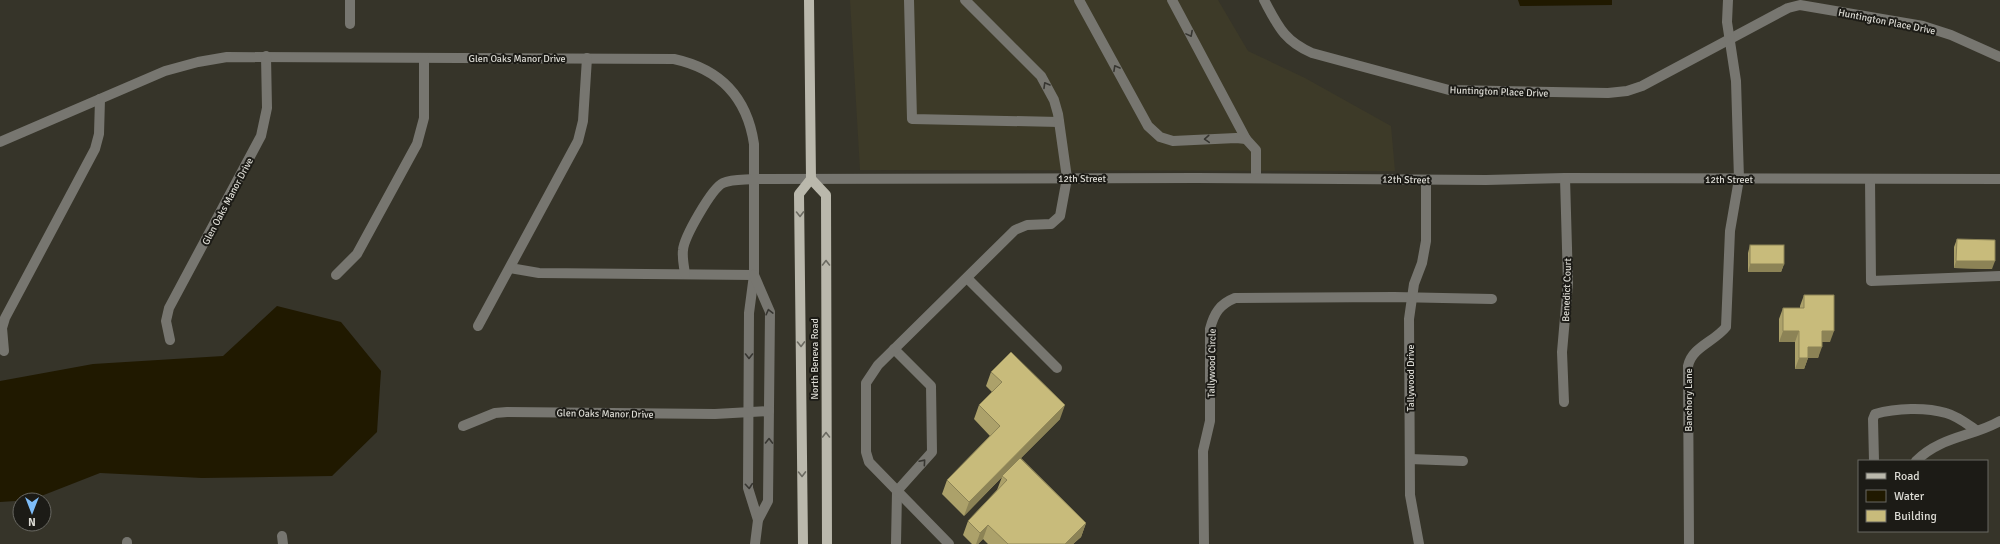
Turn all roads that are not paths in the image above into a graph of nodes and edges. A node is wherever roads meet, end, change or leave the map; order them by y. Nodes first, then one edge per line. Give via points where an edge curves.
1 (350, 0) edge
2 (809, 0) edge
3 (909, 0) edge
4 (965, 0) edge
5 (1079, 0) edge
6 (1172, 0) edge
7 (1264, 0) edge
8 (1728, 0) edge
9 (350, 24) dead end
10 (1729, 40) junction
11 (266, 56) junction
12 (2000, 57) edge
13 (424, 58) junction
14 (587, 58) junction
15 (100, 99) junction
16 (1059, 122) junction
17 (1246, 139) junction
18 (0, 142) edge
19 (1067, 178) junction
20 (1256, 178) junction
21 (1565, 178) junction
22 (754, 179) junction
23 (811, 179) junction
24 (1739, 179) junction
25 (1870, 179) junction
26 (2000, 179) edge
27 (1426, 180) junction
28 (510, 268) junction
29 (685, 274) junction
30 (336, 275) dead end
31 (754, 275) junction
32 (2000, 276) edge
33 (967, 278) junction
34 (1412, 298) junction
35 (1492, 300) dead end
36 (478, 326) dead end
37 (170, 340) dead end
38 (894, 349) junction
39 (4, 351) dead end
40 (1057, 368) dead end
41 (1564, 402) dead end
42 (749, 411) junction
43 (769, 411) junction
44 (2000, 421) edge
45 (463, 426) dead end
46 (1976, 430) junction
47 (1410, 460) junction
48 (1874, 460) edge
49 (1917, 460) edge
50 (1462, 461) dead end
51 (897, 491) junction
52 (758, 520) junction
53 (755, 544) edge
54 (803, 544) edge
55 (827, 544) edge
56 (896, 544) edge
57 (949, 544) edge
58 (1204, 544) edge
59 (1419, 544) edge
60 (1689, 544) edge

1 - 9 street
2 - 23 main road
3 - 16 street via 912,119
16 -> 4 street via 1054,100 1040,76
17 -> 5 street via 1178,141 1160,137 1148,126
6 -> 17 street
7 - 10 street, Huntington Place Drive via 1278,27 1286,38 1298,47 1449,90 1608,93 1627,91 1642,86
8 - 10 street
10 - 12 street, Huntington Place Drive via 1788,8 1800,5 1923,26 1951,35
10 - 24 street via 1736,81
11 - 13 street, Glen Oaks Manor Drive
11 - 15 street, Glen Oaks Manor Drive via 226,57 198,62 165,71
11 - 37 street, Glen Oaks Manor Drive via 266,108 261,136 169,308 166,321
13 - 14 street, Glen Oaks Manor Drive
13 - 30 street via 424,118 417,144 357,254
14 - 22 street, Glen Oaks Manor Drive via 674,59 706,70 721,80 732,91 747,116 754,144
14 - 28 street via 583,121 578,141
15 - 18 street, Glen Oaks Manor Drive
15 - 39 street via 99,134 95,149 5,318 2,328
16 - 19 street
17 - 20 street via 1256,150
19 - 20 street, 12th Street
19 - 23 street, 12th Street
19 - 33 street via 1060,216 1051,224 1026,225 1015,230
20 - 27 street, 12th Street
21 - 24 street, 12th Street
21 - 27 street, 12th Street
21 - 41 street, Benedict Court via 1568,283 1562,359
22 - 23 street
22 - 29 street via 724,182 709,196 685,242 682,258
22 - 31 street, Glen Oaks Manor Drive
23 -> 54 main road, North Beneva Road via 799,194
55 -> 23 main road, North Beneva Road via 826,195
24 - 25 street, 12th Street
24 - 60 street, Banchory Lane via 1730,231 1726,327 1719,336 1695,351 1688,366
25 - 26 street, 12th Street
25 - 32 street via 1871,281
27 - 34 street, Tallywood Drive via 1426,241
28 - 29 street via 539,274
28 - 36 street
29 - 31 street
31 -> 42 street, Glen Oaks Manor Drive via 749,313
43 -> 31 street, Glen Oaks Manor Drive via 770,312
33 - 38 street
33 - 40 street
34 - 35 street
34 - 47 street, Tallywood Drive
34 - 58 street, Tallywood Circle via 1235,298 1216,310 1210,329 1210,421 1203,451
38 - 51 street via 878,365 866,383 866,452 869,462
51 -> 38 street via 932,452 931,386
42 - 43 street, Glen Oaks Manor Drive
42 - 45 street, Glen Oaks Manor Drive via 715,414 507,412 495,413
42 -> 52 street, Glen Oaks Manor Drive via 748,488
52 -> 43 street, Glen Oaks Manor Drive via 768,501
44 - 46 street
46 - 48 street via 1959,418 1946,413 1904,410 1875,414
46 - 49 street via 1924,452
47 - 50 street
47 - 59 street, Tallywood Drive via 1410,495
51 - 56 street
51 - 57 street
52 - 53 street, Glen Oaks Manor Drive

